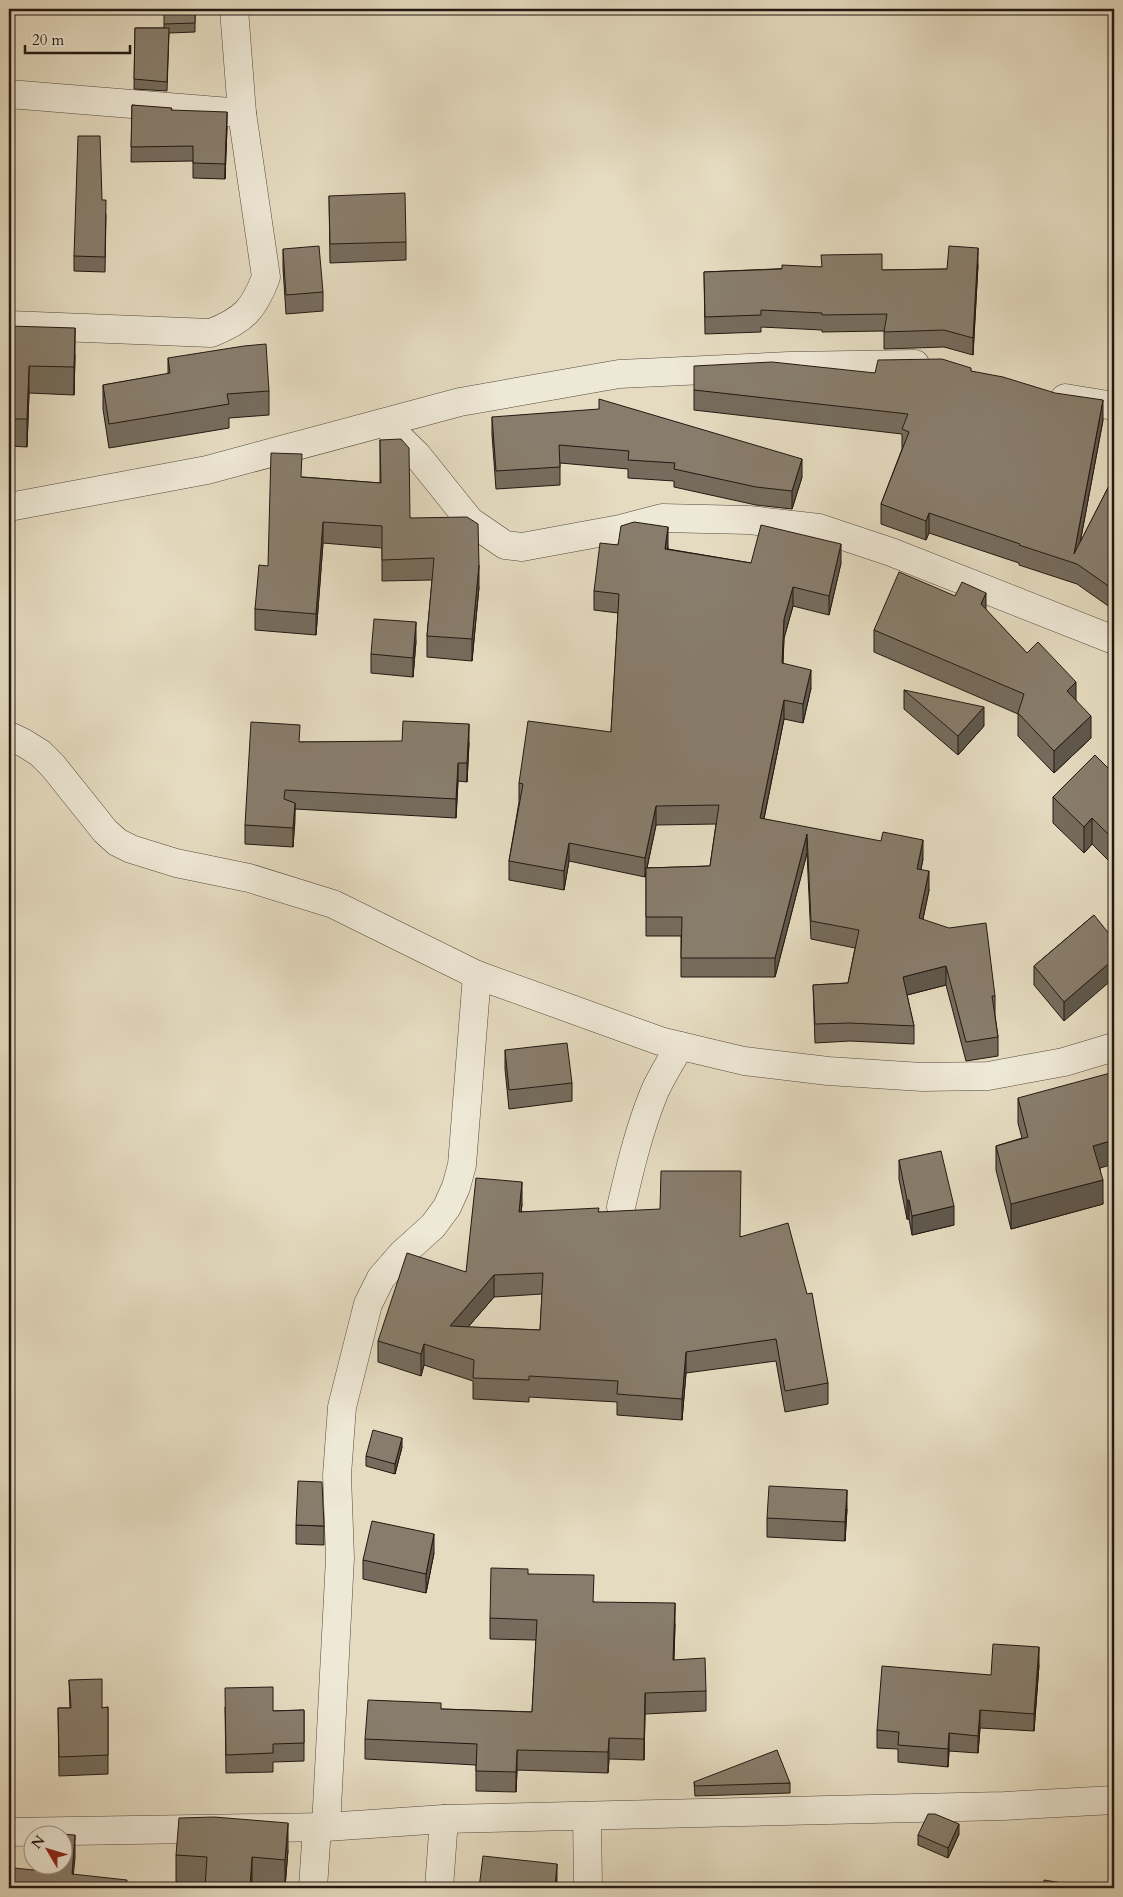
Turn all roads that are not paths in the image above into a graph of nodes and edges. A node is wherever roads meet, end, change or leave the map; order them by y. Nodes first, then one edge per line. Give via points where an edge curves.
1 (234, 9) edge
2 (9, 94) edge
3 (242, 113) junction
4 (9, 326) edge
5 (944, 364) edge
6 (1041, 392) edge
7 (1114, 406) edge
8 (384, 423) junction
9 (9, 508) edge
10 (1114, 640) edge
11 (9, 736) edge
12 (477, 975) junction
13 (680, 1046) junction
14 (1114, 1047) edge
15 (621, 1207) dead end
16 (1114, 1800) edge
17 (587, 1816) junction
18 (444, 1819) junction
19 (322, 1827) junction
20 (9, 1832) edge
21 (313, 1888) edge
22 (439, 1888) edge
23 (588, 1888) edge

1 - 3 street
2 - 3 street
3 - 4 street via 266,277 259,297 247,313 212,332
5 - 8 street via 789,366 620,374 460,402
6 - 7 street via 1059,398
8 - 9 street via 207,470
8 - 10 street via 423,462 470,521 505,545 522,547 662,518 749,520 819,528 891,552
11 - 12 street via 40,753 104,831 117,842 176,862 249,878 333,904
12 - 13 street
12 - 19 street via 462,1165 456,1187 447,1208 433,1226 381,1278 368,1304 342,1407 338,1475 340,1558
13 - 14 street via 744,1061 922,1078 988,1076 1064,1062
13 - 15 street via 655,1091 642,1126
16 - 17 street via 1004,1806
17 - 18 street
17 - 23 street
18 - 19 street
18 - 22 street
19 - 20 street
19 - 21 street

